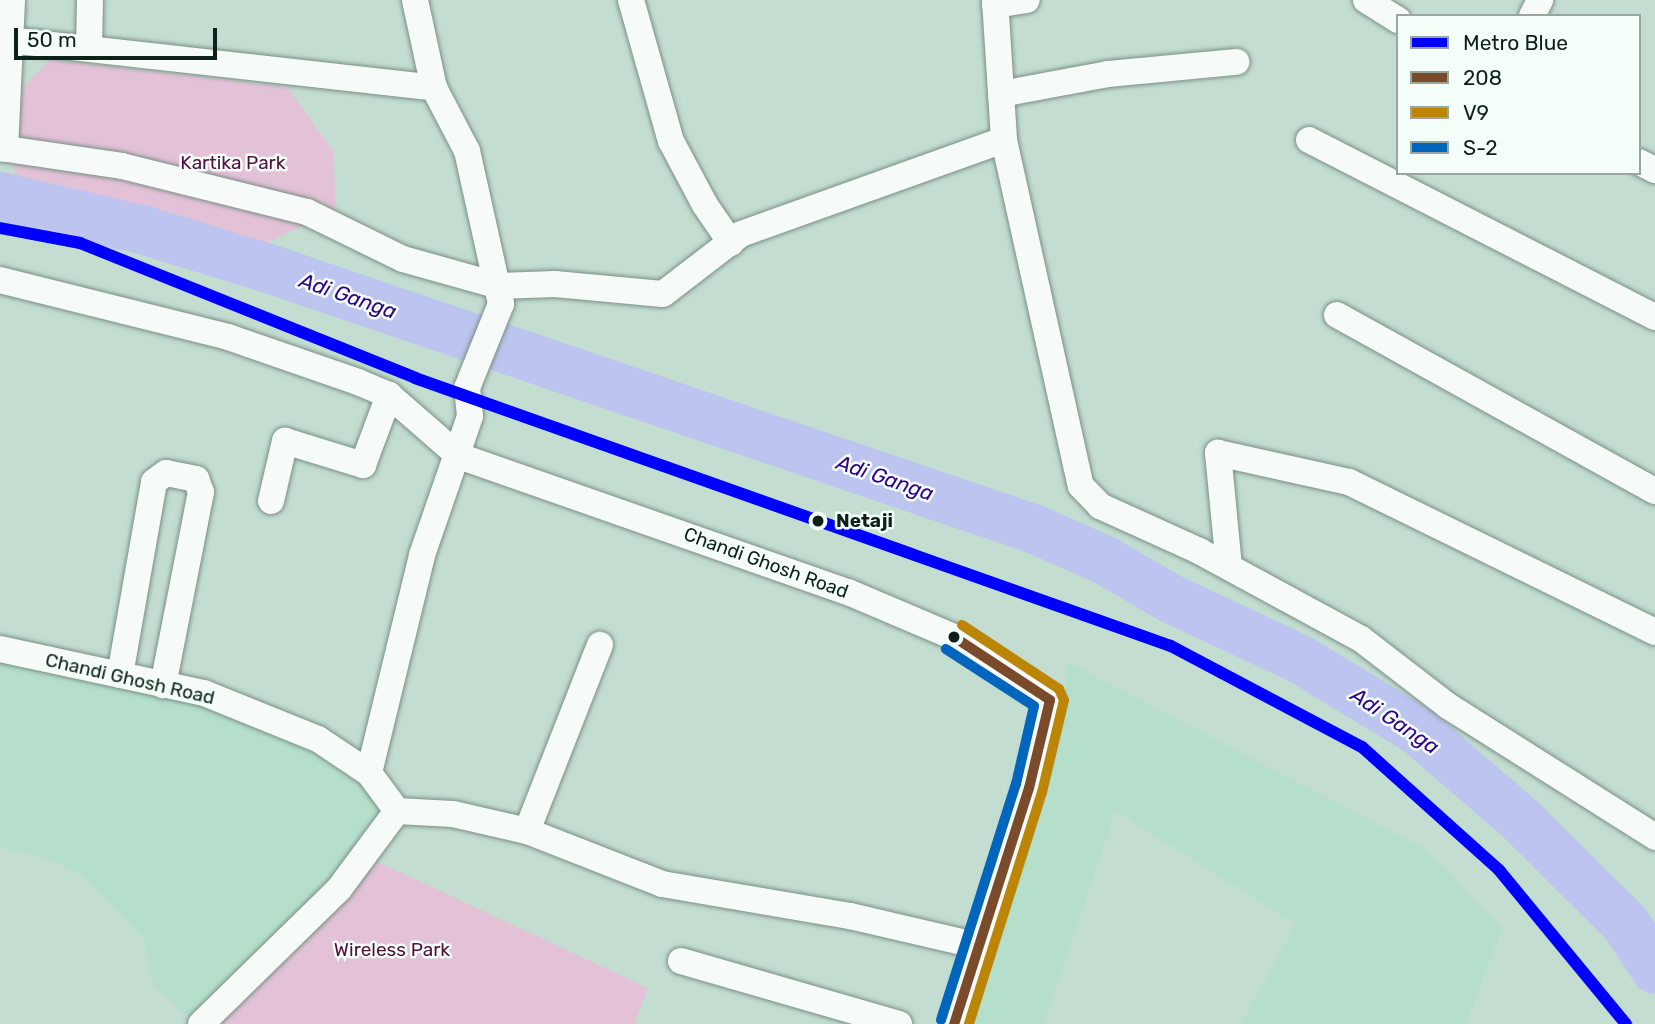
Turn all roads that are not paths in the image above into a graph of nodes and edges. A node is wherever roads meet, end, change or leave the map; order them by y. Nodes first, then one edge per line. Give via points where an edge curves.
1 (12, 0) edge
2 (90, 0) edge
3 (415, 0) edge
4 (631, 0) edge
5 (1027, 0) edge
6 (1366, 0) edge
7 (995, 3) edge
8 (1396, 19) edge
9 (6, 39) edge
10 (89, 48) junction
11 (1236, 62) dead end
12 (434, 88) junction
13 (1001, 94) junction
14 (1309, 140) dead end
15 (1004, 141) junction
16 (2, 148) edge
17 (736, 238) junction
18 (0, 280) edge
19 (500, 295) junction
20 (1337, 315) dead end
21 (1655, 317) edge
22 (389, 395) junction
23 (459, 456) junction
24 (1655, 491) edge
25 (271, 502) dead end
26 (1229, 567) junction
27 (1655, 632) edge
28 (600, 645) dead end
29 (0, 649) edge
30 (120, 675) junction
31 (163, 684) junction
32 (369, 774) junction
33 (397, 811) junction
34 (527, 831) junction
35 (1655, 837) edge
36 (979, 946) junction
37 (681, 961) dead end
38 (201, 1024) edge
39 (899, 1024) edge
40 (954, 1024) edge

1 - 9 street
2 - 10 street
3 - 12 street
4 - 17 street via 671,141
5 - 7 street
6 - 8 street
7 - 13 street
9 - 10 street
9 - 16 street
10 - 12 street
11 - 13 street via 1108,74
12 - 19 street via 467,151
13 - 15 street
14 - 21 street
15 - 17 street
15 - 26 street via 1081,486 1100,506
16 - 19 street via 122,166 307,212 403,258
17 - 19 street via 663,294 555,284
18 - 22 street via 228,337
19 - 23 street via 467,388 470,416
20 - 24 street
22 - 23 street
22 - 25 street via 363,465 285,441
23 - 32 street via 422,555
23 - 36 street, Chandi Ghosh Road via 848,592 954,637 1050,700 1029,788
26 - 27 street via 1219,453 1349,482
26 - 35 street via 1361,639 1448,706
28 - 34 street
29 - 30 street, Chandi Ghosh Road
30 - 31 street, Chandi Ghosh Road
30 - 31 street via 154,482 166,473 186,477 196,480 201,492
31 - 32 street, Chandi Ghosh Road via 204,694 318,739
32 - 33 street, Chandi Ghosh Road
33 - 34 street via 453,814
33 - 38 street via 339,889
34 - 36 street via 662,884 850,916
36 - 40 street, Chandi Ghosh Road
37 - 39 street

